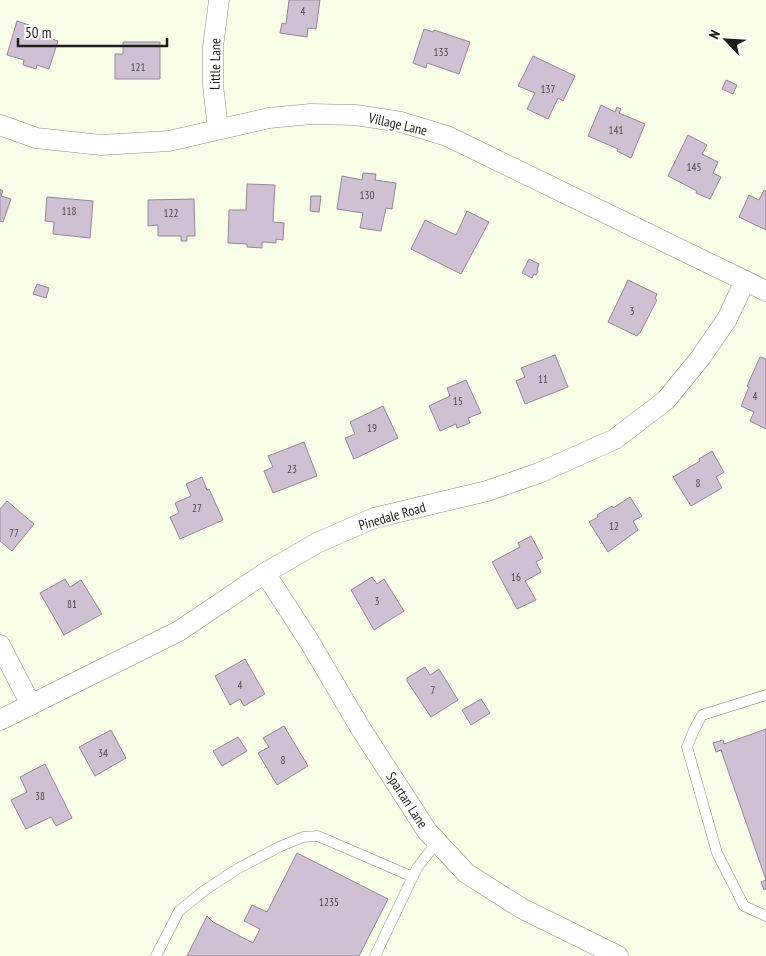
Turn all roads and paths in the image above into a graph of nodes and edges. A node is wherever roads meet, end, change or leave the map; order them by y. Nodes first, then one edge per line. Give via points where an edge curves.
1 (219, 0) edge
2 (0, 126) edge
3 (218, 128) junction
4 (745, 281) junction
5 (766, 291) edge
6 (265, 573) junction
7 (0, 645) edge
8 (766, 695) edge
9 (31, 705) junction
10 (0, 720) edge
11 (437, 842) junction
12 (413, 877) junction
13 (766, 916) edge
14 (156, 956) edge
15 (374, 956) edge
16 (618, 956) edge

1 - 3 street, Little Lane via 213,85
2 - 3 street, Village Lane via 36,138 101,145 168,141
3 - 4 street, Village Lane via 311,114 356,115 410,125 447,136
4 - 5 street, Village Lane
4 - 6 street, Pinedale Road via 727,320 702,357 666,400 615,439 540,472 487,490 374,518 317,543
6 - 9 street, Pinedale Road via 178,631
6 - 11 street, Spartan Lane via 366,737
7 - 9 street
8 - 13 lane via 702,715 687,747 717,853 744,906
9 - 10 street, Pinedale Road
11 - 12 lane
11 - 16 street, Spartan Lane via 466,874 521,908
12 - 14 lane via 318,836 303,837 237,869 179,911
12 - 15 lane

